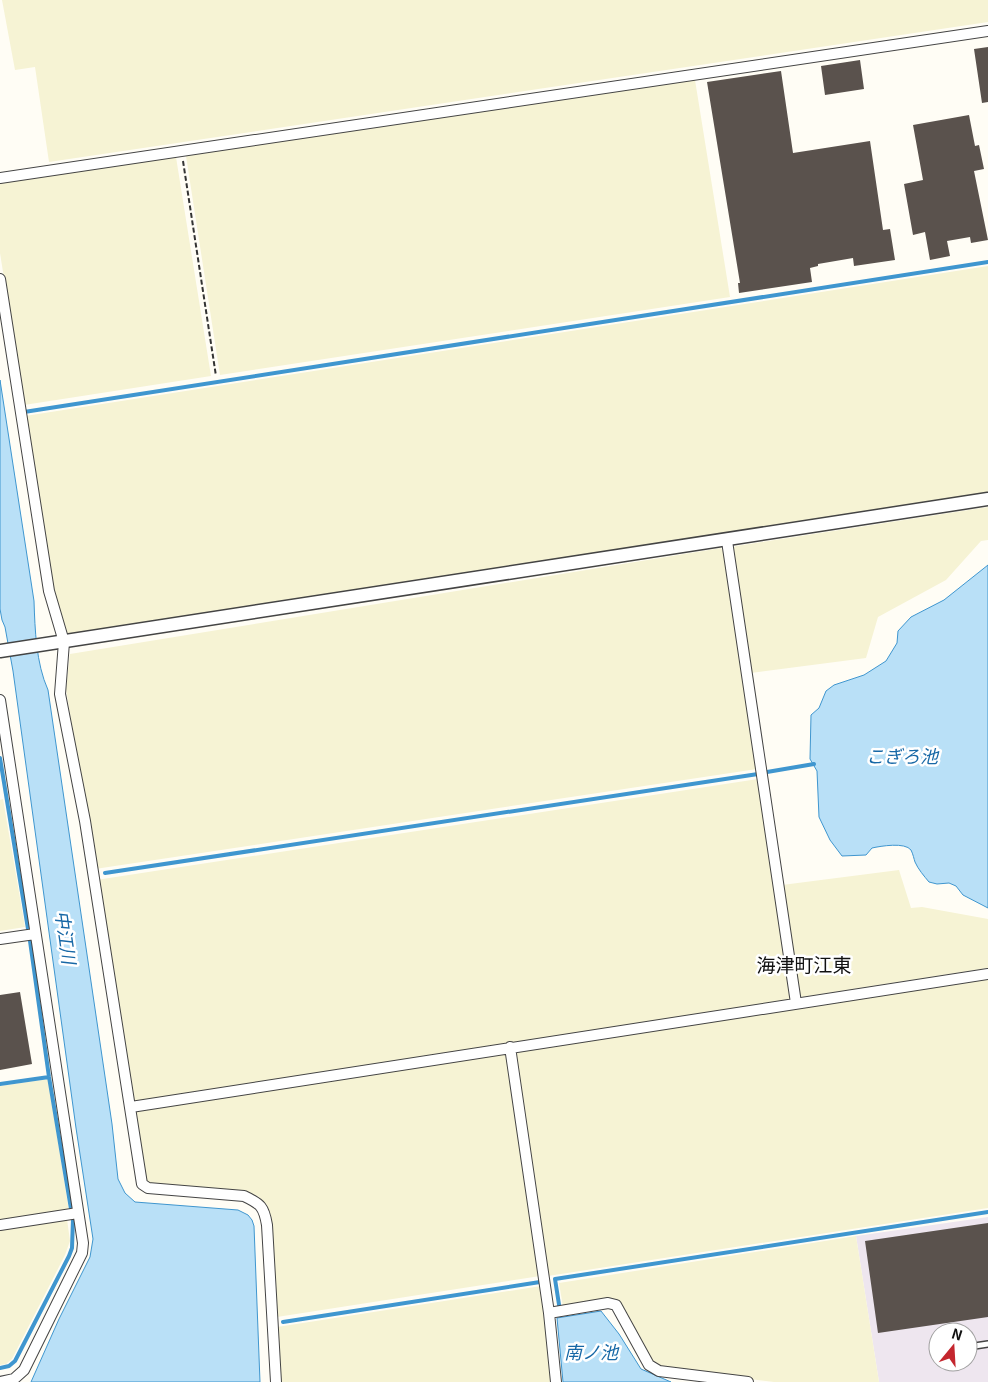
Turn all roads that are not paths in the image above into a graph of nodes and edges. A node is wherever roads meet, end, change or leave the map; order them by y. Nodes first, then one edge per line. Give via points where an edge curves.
1 (988, 31) edge
2 (0, 178) edge
3 (0, 279) edge
4 (988, 500) edge
5 (727, 541) junction
6 (58, 643) junction
7 (0, 651) edge
8 (0, 700) edge
9 (36, 934) junction
10 (0, 939) edge
11 (988, 974) edge
12 (796, 1003) junction
13 (510, 1047) junction
14 (130, 1107) junction
15 (78, 1213) junction
16 (0, 1225) edge
17 (555, 1312) junction
18 (0, 1382) edge
19 (276, 1382) edge
20 (556, 1382) edge
21 (748, 1382) edge

1 - 2 street
3 - 6 street
4 - 5 street
5 - 6 street
5 - 12 street
6 - 7 street
6 - 14 street via 60,694 85,821
8 - 9 street
9 - 10 street
9 - 15 street
11 - 12 street
12 - 13 street
13 - 14 street
13 - 17 street
14 - 19 street via 142,1184 148,1188 244,1196 257,1202 265,1211
15 - 16 street
15 - 18 street via 82,1253 24,1370 14,1379
17 - 20 street
17 - 21 street via 616,1304 649,1365 659,1372

